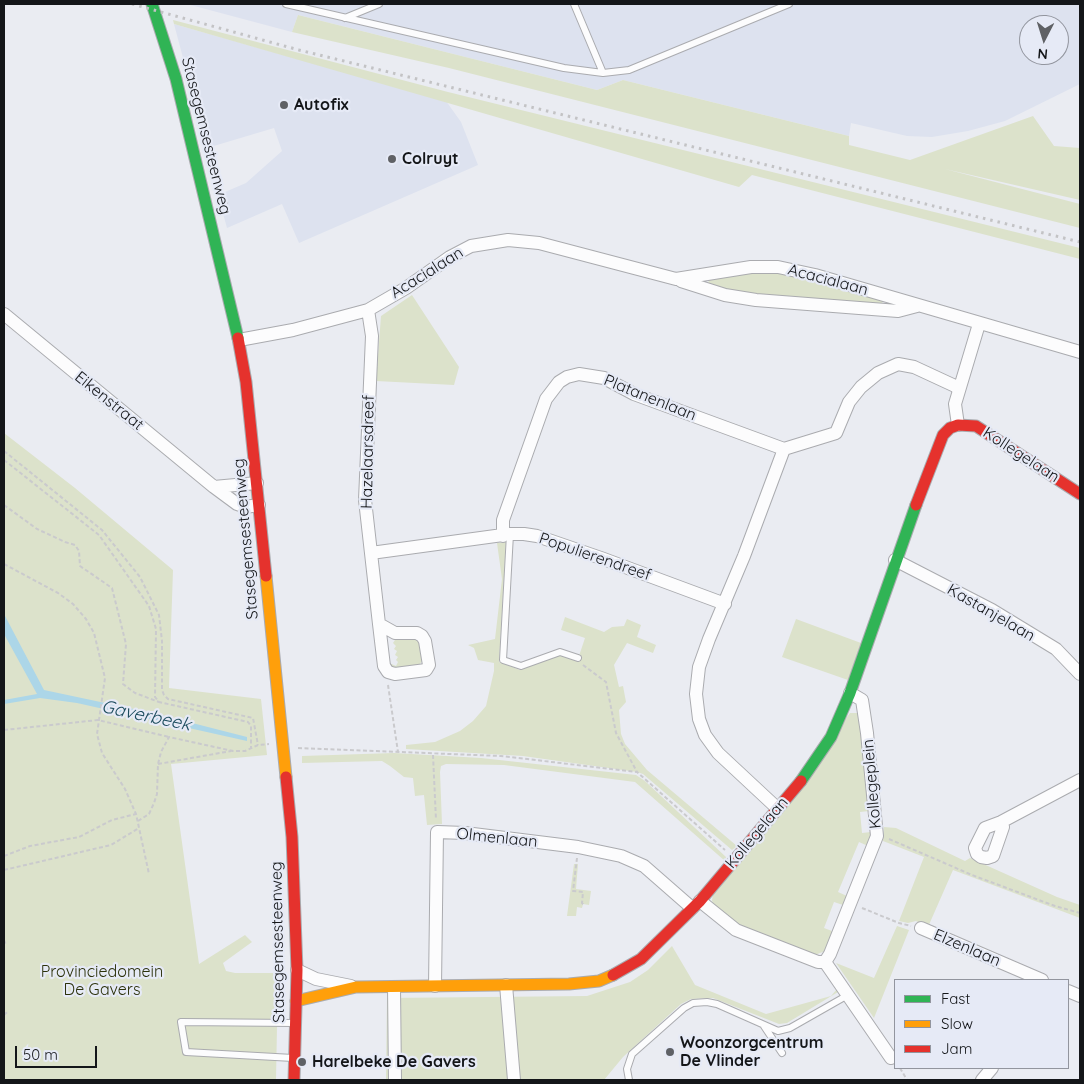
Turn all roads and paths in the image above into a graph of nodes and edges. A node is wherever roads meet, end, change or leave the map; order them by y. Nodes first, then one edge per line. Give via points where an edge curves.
1 (286, 4) edge
2 (379, 4) edge
3 (574, 4) edge
4 (789, 4) edge
5 (152, 5) edge
6 (344, 18) junction
7 (603, 73) junction
8 (676, 279) junction
9 (918, 306) junction
10 (368, 310) junction
11 (4, 314) edge
12 (979, 324) junction
13 (239, 340) junction
14 (1080, 352) edge
15 (959, 390) junction
16 (958, 425) junction
17 (784, 449) junction
18 (4, 451) edge
19 (4, 460) edge
20 (257, 483) junction
21 (214, 487) junction
22 (1080, 494) edge
23 (4, 505) edge
24 (259, 505) junction
25 (507, 535) junction
26 (371, 553) junction
27 (895, 560) junction
28 (4, 564) edge
29 (725, 604) junction
30 (379, 624) junction
31 (578, 658) joint
32 (388, 672) junction
33 (1080, 674) edge
34 (850, 693) junction
35 (159, 702) junction
36 (98, 720) junction
37 (4, 730) edge
38 (168, 737) junction
39 (282, 743) junction
40 (258, 745) junction
41 (251, 748) junction
42 (233, 751) junction
43 (398, 752) junction
44 (433, 754) junction
45 (158, 764) junction
46 (637, 772) junction
47 (1080, 780) edge
48 (777, 808) junction
49 (136, 814) junction
50 (138, 821) junction
51 (1001, 822) dead end
52 (139, 828) junction
53 (437, 832) junction
54 (877, 836) junction
55 (578, 847) junction
56 (4, 856) edge
57 (735, 858) junction
58 (4, 870) edge
59 (149, 874) dead end
60 (849, 902) junction
61 (584, 905) dead end
62 (696, 905) junction
63 (1080, 913) edge
64 (921, 928) joint
65 (4, 940) edge
66 (6, 945) dead end
67 (825, 962) junction
68 (297, 970) junction
69 (1035, 979) edge
70 (506, 985) junction
71 (435, 986) junction
72 (356, 987) junction
73 (394, 987) junction
74 (848, 995) junction
75 (296, 1001) junction
76 (8, 1011) dead end
77 (4, 1015) edge
78 (296, 1023) junction
79 (764, 1026) junction
80 (778, 1031) junction
81 (775, 1042) junction
82 (782, 1053) dead end
83 (294, 1058) junction
84 (894, 1060) edge
85 (900, 1069) edge
86 (991, 1069) edge
87 (294, 1080) edge
88 (395, 1080) edge
89 (514, 1080) edge
90 (629, 1080) edge
91 (907, 1080) edge
92 (982, 1080) edge

1 - 6 lane
2 - 6 lane
3 - 7 lane
4 - 7 lane via 629,70
5 - 13 street, Stasegemsesteenweg via 176,79
6 - 7 lane via 564,68
8 - 9 street, Acacialaan via 724,295 756,300 898,311
8 - 9 street, Acacialaan via 751,267 778,267
8 - 10 street, Acacialaan via 539,242 508,240 471,246
9 - 12 street, Acacialaan
10 - 13 street, Acacialaan
10 - 26 street, Hazelaarsdreef via 372,336 364,484
11 - 21 street, Eikenstraat
12 - 14 street, Acacialaan
12 - 15 street
13 - 20 street, Stasegemsesteenweg
15 - 16 street via 955,404
15 - 17 street via 914,367 898,364 878,373 860,387 849,402 836,432
16 - 22 street, Kollegelaan via 976,426
16 - 27 street, Kollegelaan via 950,428 937,445
17 - 25 street, Platanenlaan via 634,394 604,378 578,374 567,377 546,399 503,520
17 - 29 street
18 - 40 path via 102,530 140,577 159,615 164,695 168,699 253,718
19 - 35 path via 99,535 149,606 156,629 155,697
20 - 21 street
20 - 24 street, Stasegemsesteenweg
21 - 24 street, Eikenstraat via 237,504 245,507
23 - 35 path via 37,528 75,545 79,551 80,566 112,588 126,644 123,684 135,693
24 - 39 street, Stasegemsesteenweg
25 - 26 street, Populierendreef
25 - 29 street, Populierendreef via 537,536
25 - 31 lane via 503,660 520,666 560,652
26 - 30 street, Hazelaarsdreef
27 - 33 street, Kastanjelaan via 992,610 1056,649
27 - 34 street, Kollegelaan
28 - 36 path via 58,593 86,619 94,633 104,668
29 - 48 street via 700,667 696,694 699,719 705,735 718,753
30 - 32 street, Hazelaarsdreef via 384,666
30 - 32 street via 395,633 417,633 425,641 429,665 426,670
31 - 46 path via 587,670 606,682 616,733
32 - 43 path
34 - 48 street, Kollegelaan via 831,737 809,772
34 - 54 street, Kollegeplein via 862,700
35 - 41 path via 248,722 252,726
36 - 37 path
36 - 38 path
36 - 49 path via 97,734 102,753 125,789
38 - 42 path
38 - 45 path
39 - 40 path
39 - 43 path via 300,749
39 - 68 street, Stasegemsesteenweg via 292,837
40 - 41 path
41 - 42 path
42 - 45 path
43 - 44 path
44 - 46 path via 501,756
44 - 53 path
45 - 50 path via 154,803 149,814
46 - 57 path
47 - 51 street
48 - 57 street, Kollegelaan
49 - 50 path
49 - 56 path via 112,820 79,837 30,846
50 - 52 path
52 - 58 path via 110,845
52 - 59 path
53 - 55 street, Olmenlaan
53 - 71 street, Olmenlaan
54 - 60 street, Kollegeplein
54 - 63 path via 972,875
55 - 61 path via 573,891 583,892
55 - 62 street, Olmenlaan via 621,856 644,866
57 - 62 street, Kollegelaan
60 - 64 path via 899,924
60 - 67 street, Kollegeplein
62 - 67 street via 736,930
62 - 70 street, Kollegelaan via 641,959 622,972 599,981
64 - 69 street, Elzenlaan
65 - 66 path
67 - 74 street
68 - 72 street, Kollegelaan via 316,979
68 - 75 street, Stasegemsesteenweg
70 - 71 street, Kollegelaan
70 - 89 street
71 - 73 street, Kollegelaan
72 - 73 street, Kollegelaan
72 - 75 street, Kollegelaan
73 - 88 street
74 - 80 lane via 790,1028
74 - 84 street
75 - 78 street, Stasegemsesteenweg
76 - 77 path
78 - 83 street, Stasegemsesteenweg
78 - 83 lane via 181,1022 186,1052
79 - 80 lane
79 - 81 lane
79 - 90 lane via 717,1004 693,1003 632,1054 627,1069
80 - 81 lane
81 - 82 lane
83 - 87 street, Stasegemsesteenweg
85 - 91 path
86 - 92 street

